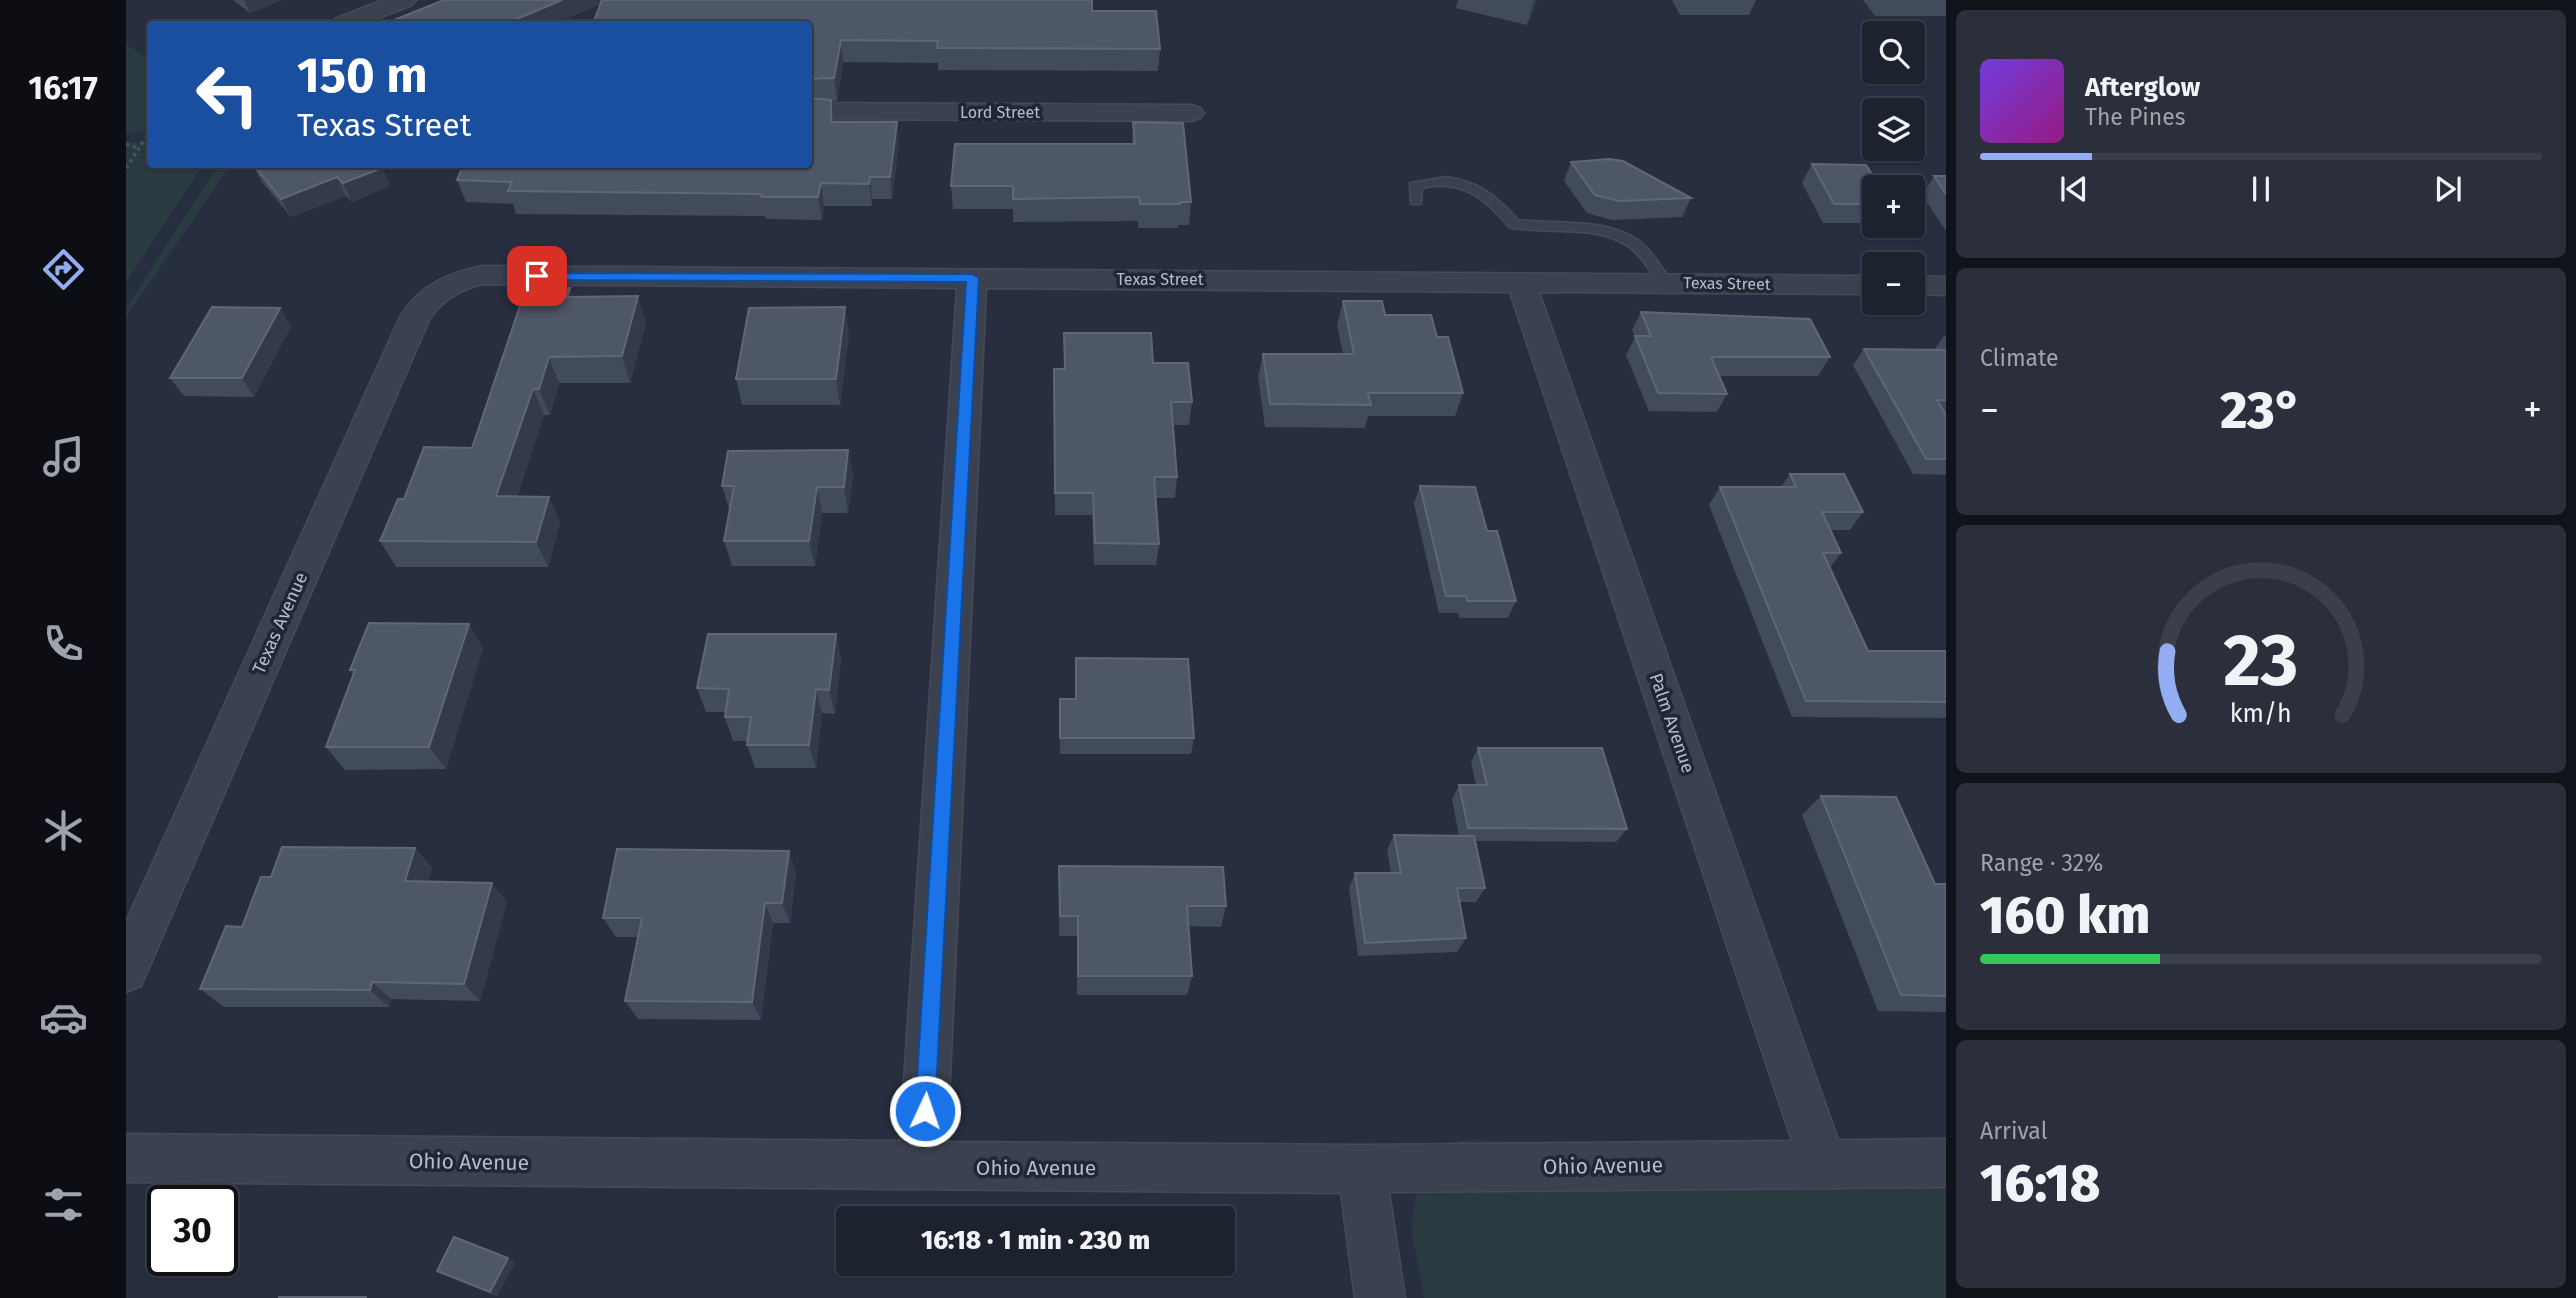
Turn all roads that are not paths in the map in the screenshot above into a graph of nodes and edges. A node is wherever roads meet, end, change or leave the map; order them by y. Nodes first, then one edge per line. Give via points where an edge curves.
1 (404, 0) edge
2 (352, 21) edge
3 (812, 111) edge
4 (1191, 113) dead end
5 (1416, 201) dead end
6 (972, 278) junction
7 (1521, 281) junction
8 (1665, 283) junction
9 (447, 285) joint
10 (1862, 285) edge
11 (1925, 285) edge
12 (1946, 286) edge
13 (126, 971) edge
14 (126, 1158) edge
15 (1946, 1163) edge
16 (1823, 1164) junction
17 (922, 1167) junction
18 (1362, 1169) junction
19 (1380, 1298) edge

1 - 2 street
3 - 4 street, Lord Street
5 - 8 lane via 1415,186 1435,180 1469,184 1495,201 1514,224 1596,229 1623,236 1641,249
6 - 7 street, Texas Street
6 - 9 street, Texas Street via 483,275
6 - 17 street
7 - 8 street, Texas Street
7 - 16 street, Palm Avenue
8 - 10 street, Texas Street
9 - 13 street, Texas Avenue via 428,298 416,315
11 - 12 street
14 - 17 street, Ohio Avenue
15 - 16 street, Ohio Avenue
16 - 18 street, Ohio Avenue
17 - 18 street, Ohio Avenue
18 - 19 street

